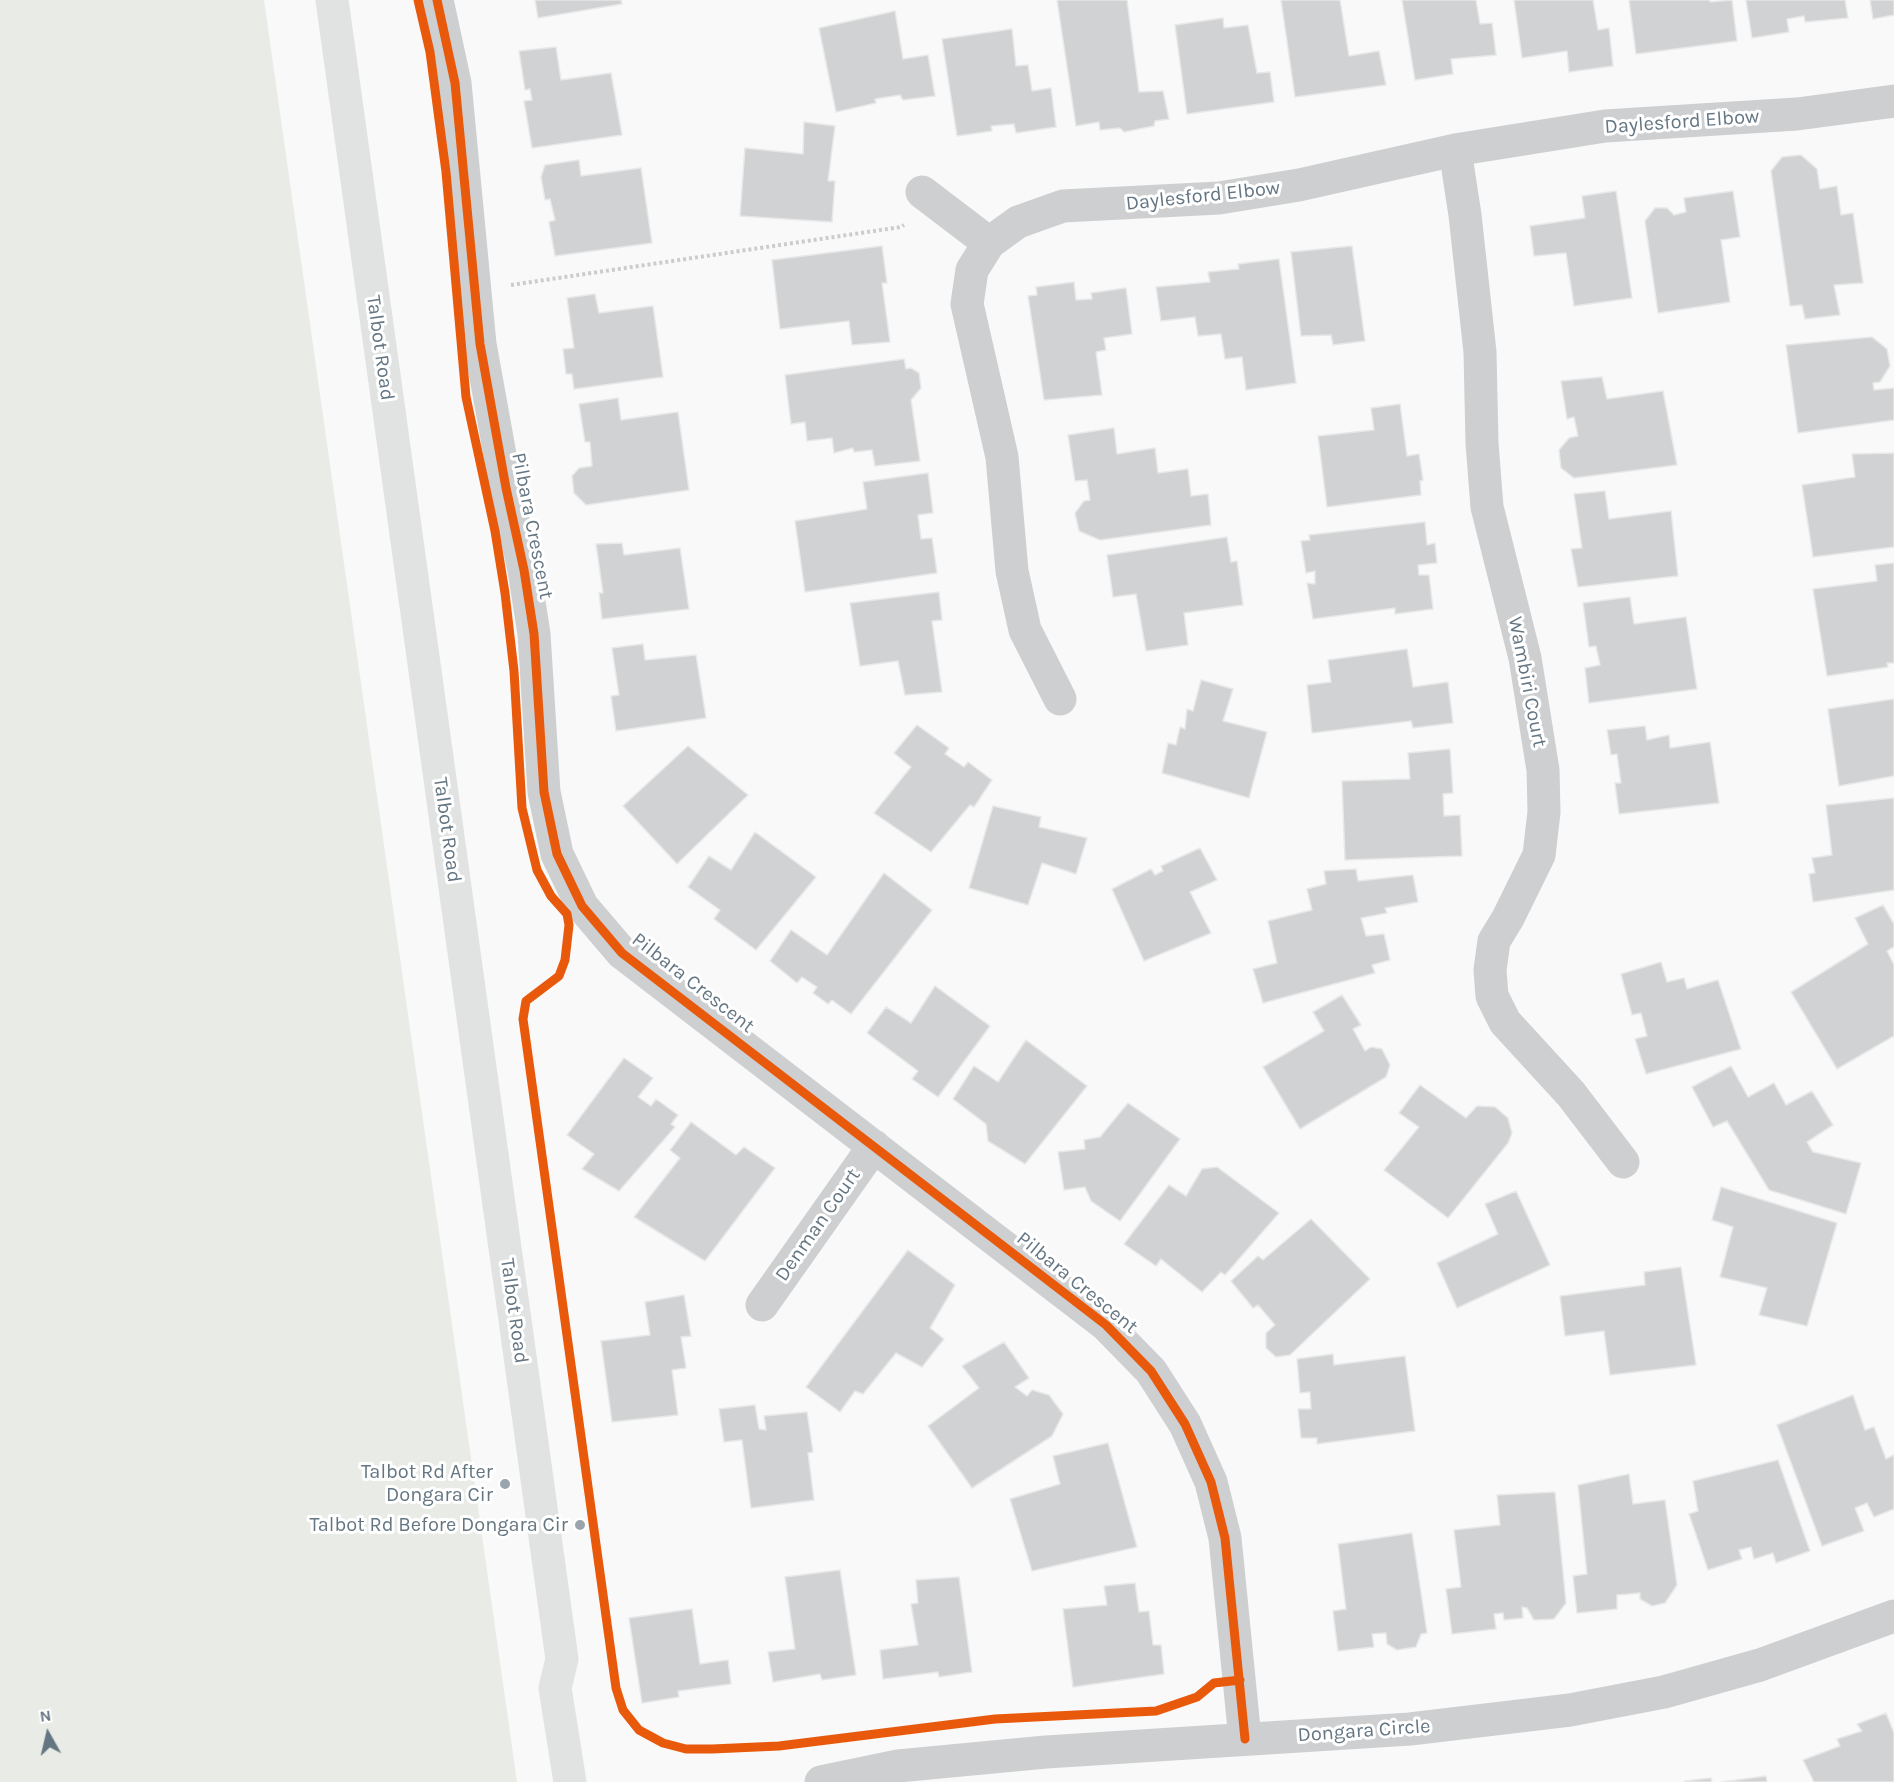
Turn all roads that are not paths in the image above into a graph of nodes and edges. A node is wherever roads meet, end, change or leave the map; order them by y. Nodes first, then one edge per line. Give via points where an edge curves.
1 (332, 0) edge
2 (437, 0) edge
3 (1894, 101) edge
4 (1455, 150) junction
5 (922, 192) road end
6 (989, 243) junction
7 (1060, 699) dead end
8 (874, 1146) junction
9 (1623, 1162) dead end
10 (762, 1305) dead end
11 (1894, 1616) edge
12 (562, 1659) junction
13 (1245, 1739) junction
14 (570, 1782) edge
15 (592, 1782) edge
16 (821, 1782) edge

1 - 12 main road, Talbot Road
2 - 8 street, Pilbara Crescent via 455,83 480,344 532,623 544,792 557,854 582,906 622,953
3 - 4 street, Daylesford Elbow via 1797,114 1605,126
4 - 6 street, Daylesford Elbow via 1299,185 1219,198 1063,206 1018,222
4 - 9 street, Wambiri Court via 1480,352 1487,507 1526,658 1543,770 1539,855 1494,941 1492,996 1505,1022 1571,1094
5 - 6 street
6 - 7 street, Daylesford Elbow via 972,270 967,304 1002,457 1012,571 1025,630
8 - 10 street, Denman Court
8 - 13 street, Pilbara Crescent via 1106,1325 1151,1371 1185,1424 1211,1482 1225,1538
11 - 13 street, Dongara Circle via 1760,1665 1664,1692 1570,1710 1410,1729
12 - 14 main road, Talbot Road via 555,1688
12 - 15 main road, Talbot Road via 576,1678
13 - 16 street, Dongara Circle via 898,1766

